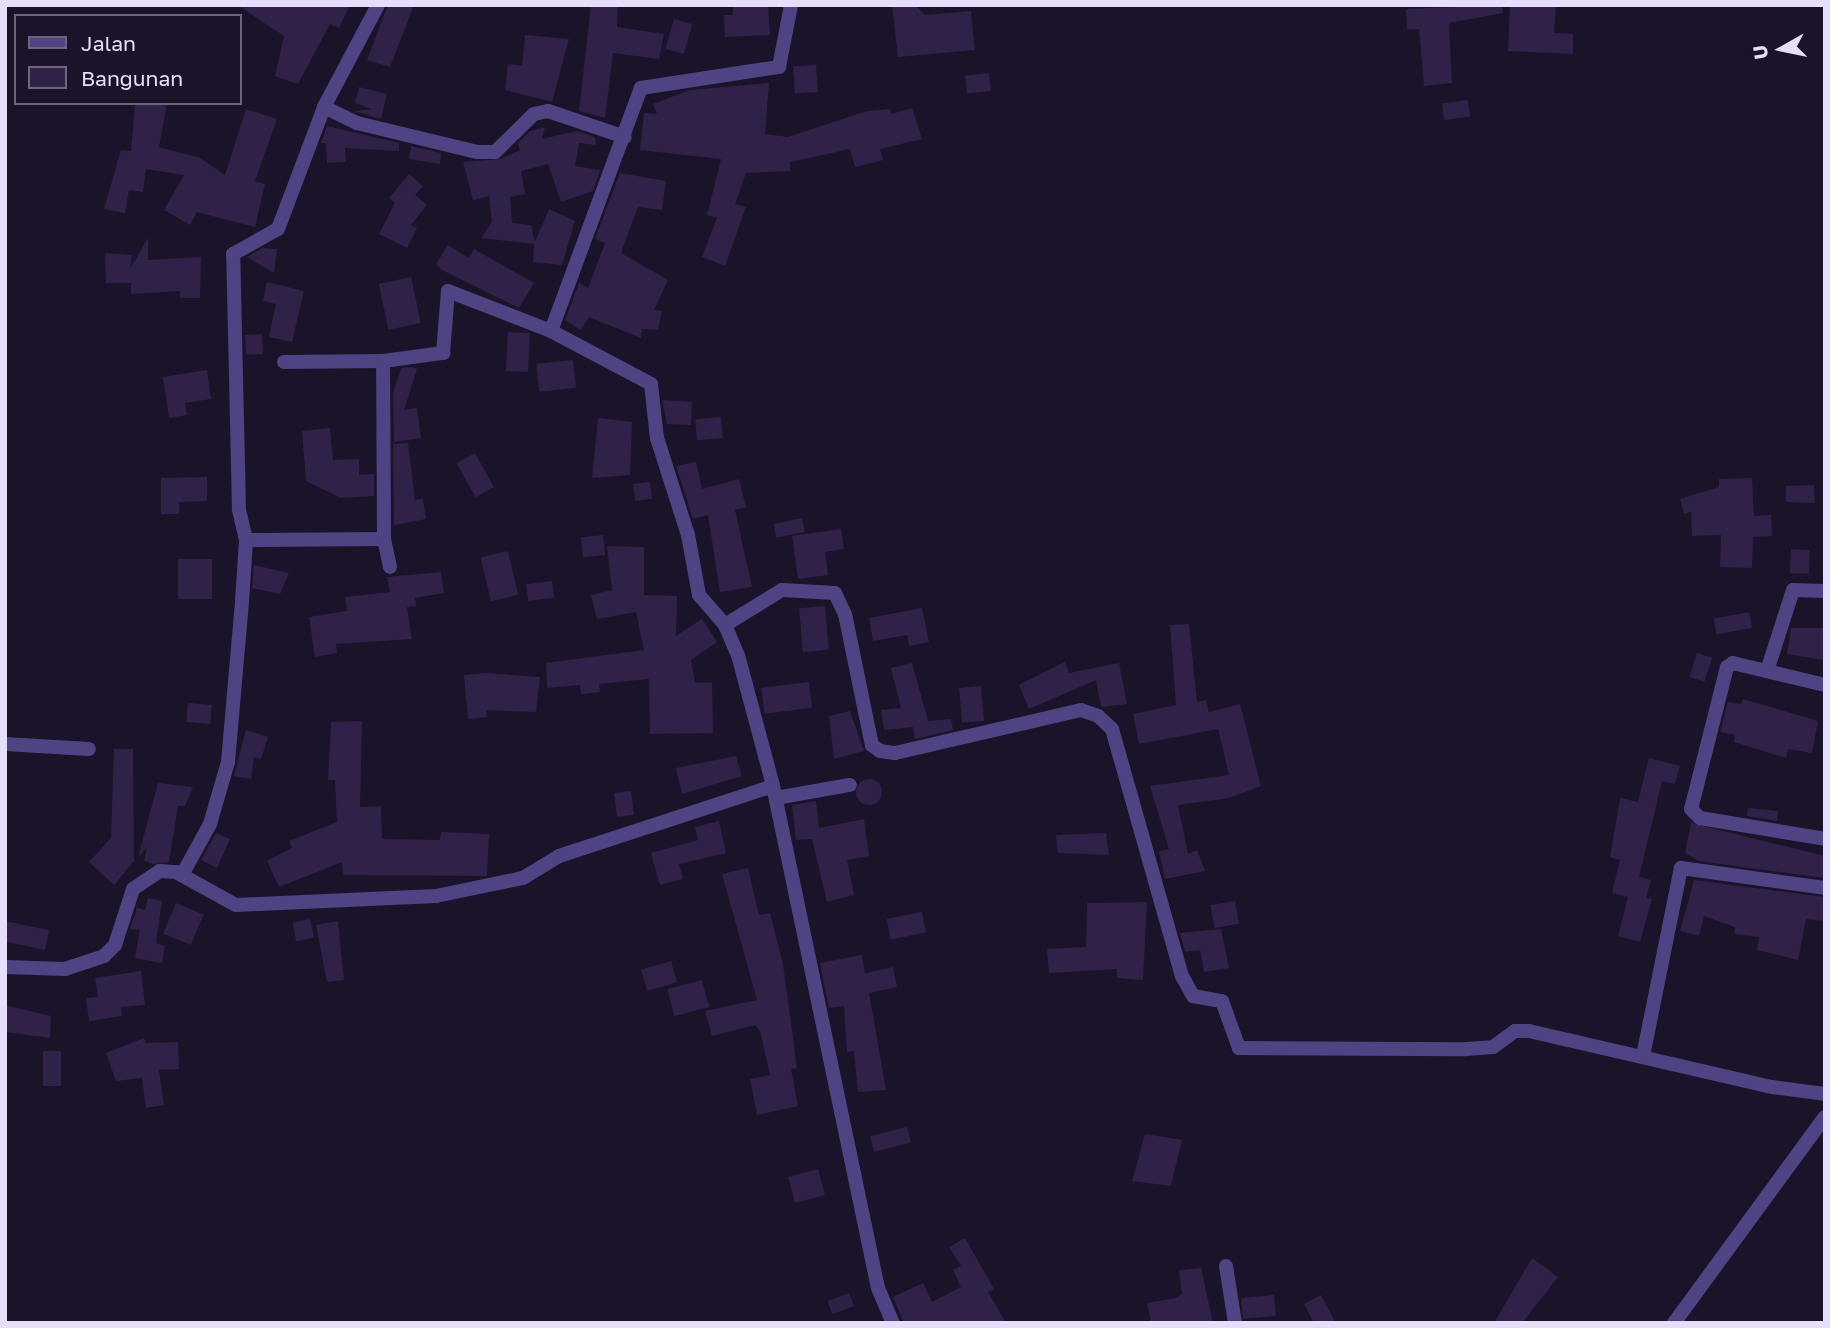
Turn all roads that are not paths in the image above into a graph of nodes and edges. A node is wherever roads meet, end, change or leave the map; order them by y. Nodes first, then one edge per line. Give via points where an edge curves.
1 (379, 5) edge
2 (791, 5) edge
3 (324, 107) junction
4 (625, 137) junction
5 (551, 331) junction
6 (383, 361) junction
7 (284, 362) dead end
8 (384, 539) junction
9 (246, 540) junction
10 (390, 567) dead end
11 (1825, 591) edge
12 (725, 625) junction
13 (1767, 671) junction
14 (1825, 685) edge
15 (5, 744) edge
16 (89, 749) dead end
17 (850, 785) dead end
18 (775, 792) junction
19 (1825, 839) edge
20 (182, 875) junction
21 (1825, 888) edge
22 (5, 967) edge
23 (1643, 1056) junction
24 (1825, 1094) edge
25 (1825, 1116) edge
26 (1226, 1266) dead end
27 (893, 1323) edge
28 (1235, 1323) edge
29 (1674, 1323) edge

1 - 3 street
2 - 4 street via 782,66 643,87
3 - 4 street via 358,123 487,153 501,149 534,114 548,111
3 - 9 street via 279,228 233,254 239,509
4 - 5 street
5 - 6 street via 448,291 443,353
5 - 12 street via 651,384 657,438 688,535 699,596
6 - 7 street
6 - 8 street
8 - 9 street
8 - 10 street
9 - 20 street via 228,762 210,824
11 - 13 street via 1793,590
12 - 18 street
12 - 23 street via 782,590 835,593 845,614 872,745 880,751 895,753 1081,710 1098,716 1112,729 1182,976 1193,996 1222,1001 1239,1048 1466,1049 1493,1046 1515,1031
13 - 14 street
13 - 19 street via 1733,663 1724,671 1691,810 1700,818
15 - 16 street
17 - 18 street
18 - 20 street via 559,856 523,878 470,891 236,905
18 - 27 street via 878,1288
20 - 22 street via 160,871 141,880 115,945 104,956 65,969
21 - 23 street via 1681,868
23 - 24 street via 1772,1087
25 - 29 street
26 - 28 street

